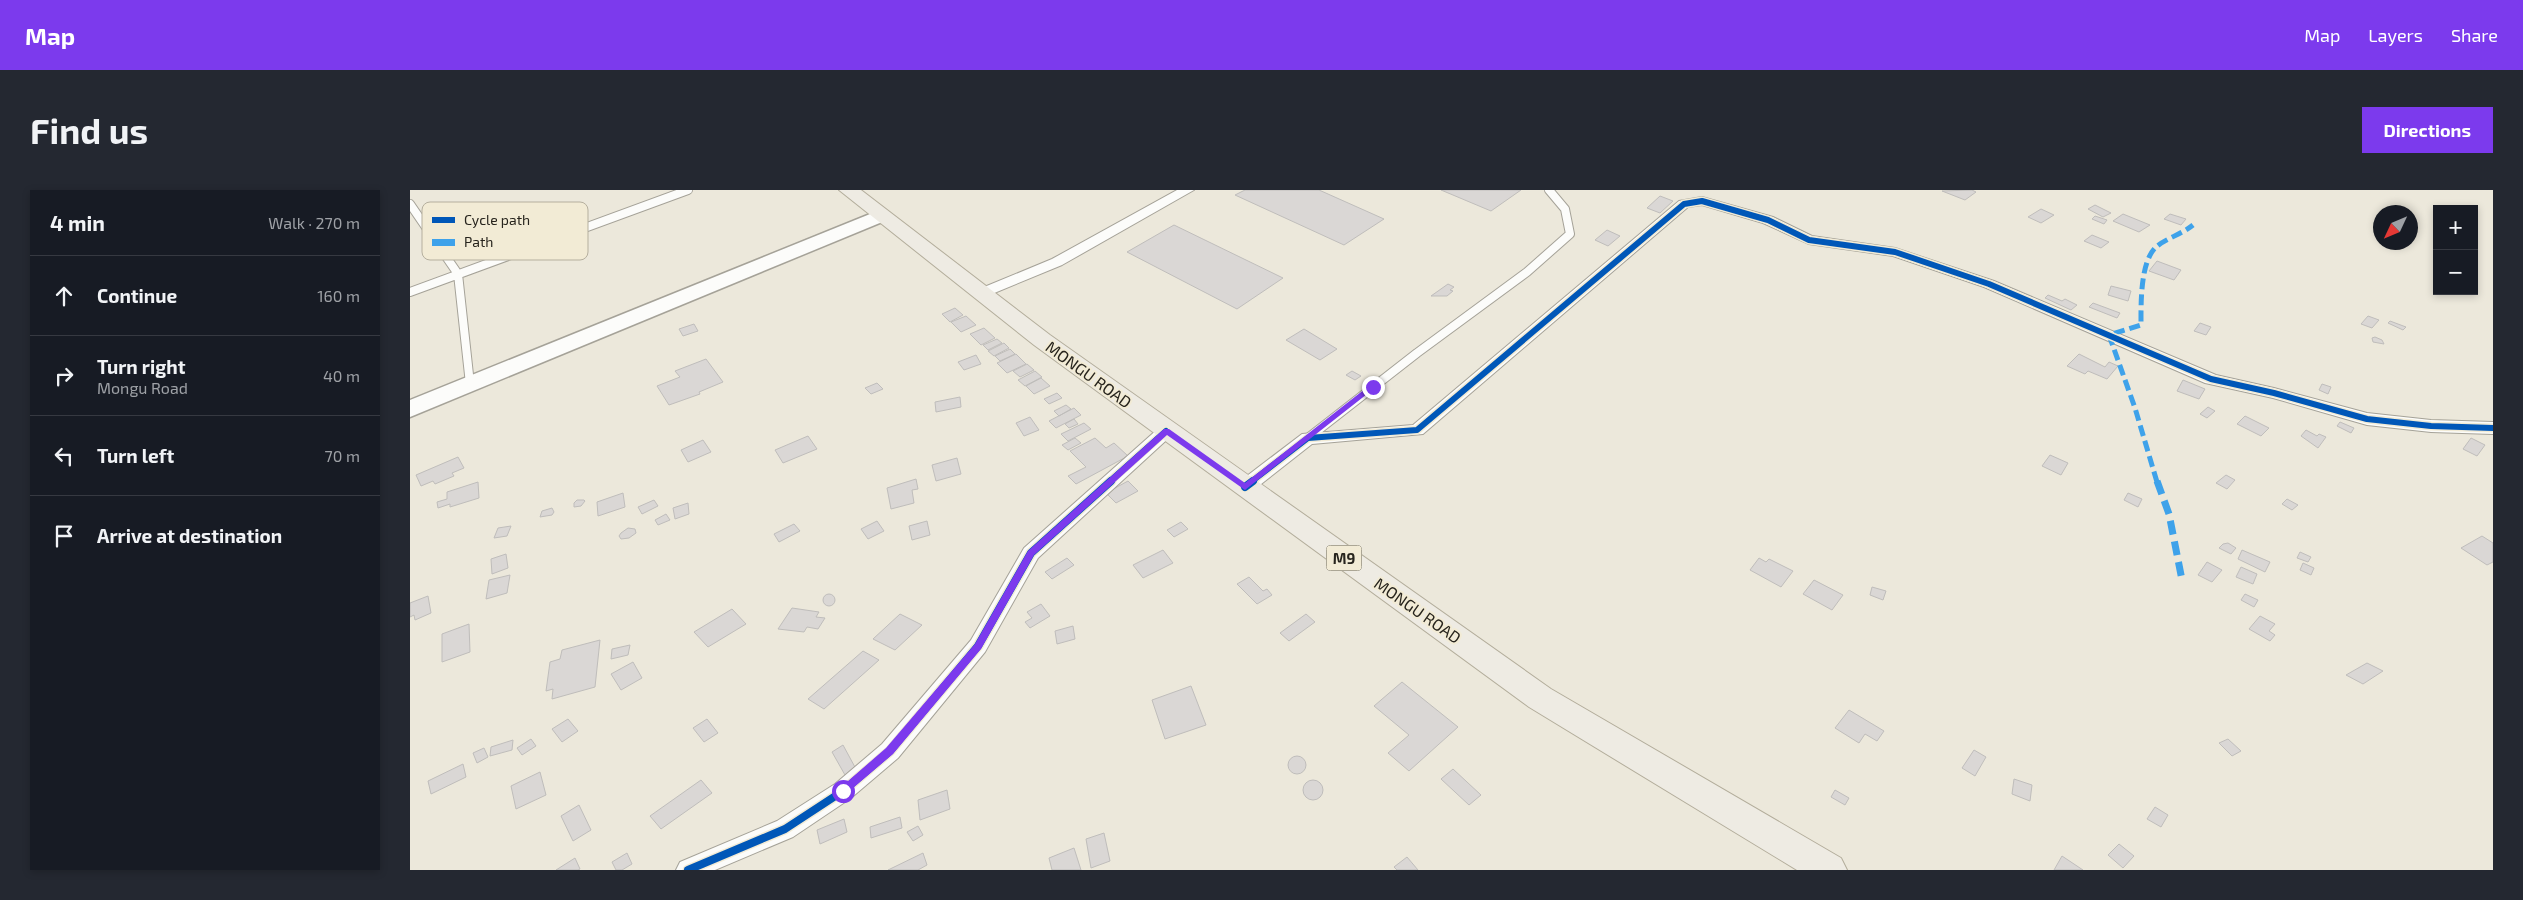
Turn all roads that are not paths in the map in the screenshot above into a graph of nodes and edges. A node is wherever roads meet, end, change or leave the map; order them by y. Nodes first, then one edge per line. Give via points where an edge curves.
1 (688, 190) edge
2 (849, 190) edge
3 (1187, 190) edge
4 (1549, 190) edge
5 (410, 204) edge
6 (880, 216) junction
7 (422, 222) edge
8 (588, 227) edge
9 (448, 260) edge
10 (496, 260) edge
11 (458, 274) junction
12 (410, 292) edge
13 (982, 294) junction
14 (470, 384) junction
15 (410, 409) edge
16 (2493, 428) edge
17 (1166, 431) junction
18 (1308, 438) junction
19 (1245, 487) junction
20 (688, 870) edge
21 (1829, 870) edge

1 - 8 lane
2 - 6 main road, M9
3 - 13 street via 1057,262
4 - 18 lane via 1560,200 1569,216 1570,234 1527,272
5 - 7 lane
6 - 13 main road, MONGU ROAD / M9
6 - 14 main road
9 - 11 lane
10 - 11 lane
11 - 12 lane
11 - 14 lane
13 - 17 main road, MONGU ROAD / M9
14 - 15 main road
16 - 18 street via 2367,419 2211,379 1989,284 1895,252 1809,240 1768,220 1702,201 1684,204 1417,430
17 - 19 main road, MONGU ROAD / M9
17 - 20 street via 1031,553 978,646 890,751 843,791 785,829
18 - 19 street
19 - 21 main road, MONGU ROAD / M9 via 1540,698

